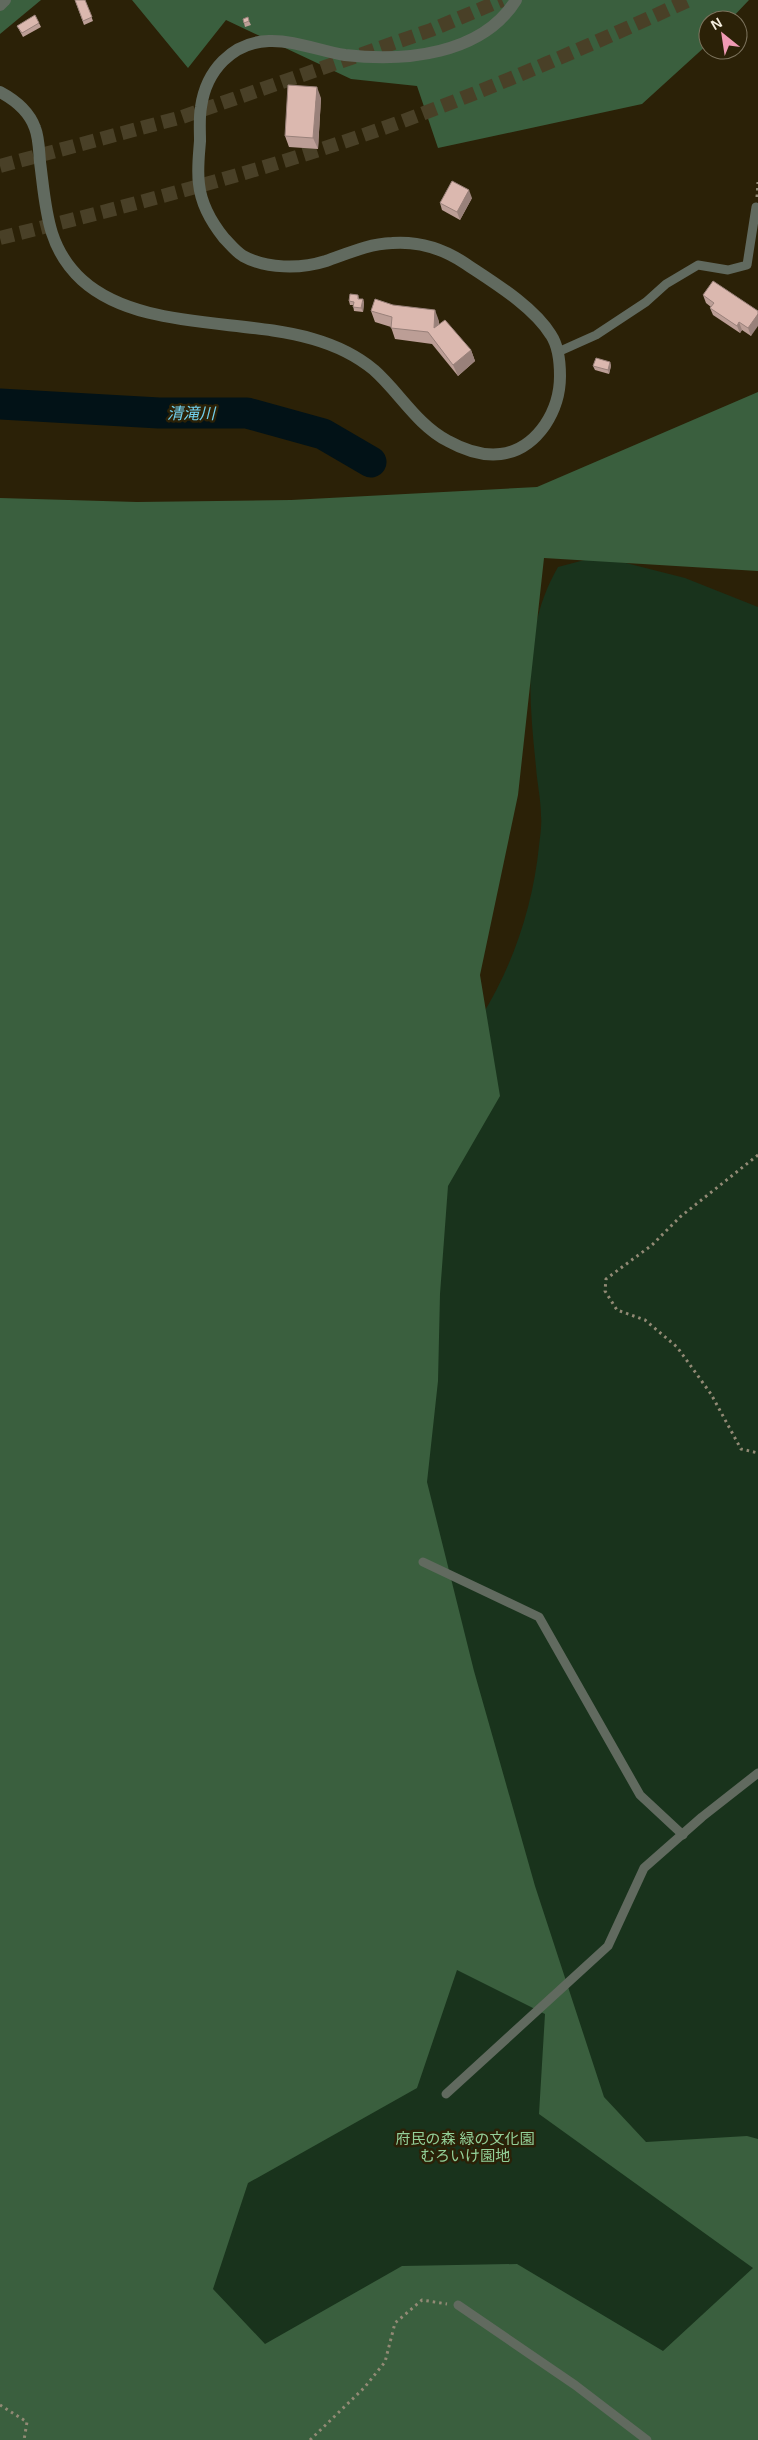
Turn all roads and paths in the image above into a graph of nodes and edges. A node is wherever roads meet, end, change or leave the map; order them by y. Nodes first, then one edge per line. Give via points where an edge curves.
1 (5, 0) edge
2 (516, 0) edge
3 (0, 5) edge
4 (0, 92) edge
5 (756, 207) dead end
6 (558, 352) junction
7 (758, 1154) edge
8 (758, 1453) edge
9 (423, 1562) dead end
10 (758, 1773) edge
11 (683, 1835) junction
12 (446, 2094) dead end
13 (458, 2305) joint
14 (0, 2405) edge
15 (24, 2440) edge
16 (310, 2440) edge
17 (647, 2440) edge

1 - 3 street
2 - 6 street via 500,21 478,37 456,46 415,55 379,57 344,54 270,40 248,44 234,51 219,64 207,84 201,105 198,183 216,228 238,254 257,262 297,265 322,262 378,244 417,243 435,248 460,260 522,303 551,334
4 - 6 street via 18,102 36,129 49,226 55,246 83,281 121,304 144,312 304,337 346,351 373,369 430,429 474,453 501,455 534,440 549,419 560,393
5 - 6 lane via 747,265 728,270 698,265 596,335
7 - 8 path via 652,1245 606,1279 605,1291 617,1310 645,1320 677,1347 711,1394 741,1449
9 - 11 lane via 539,1617 640,1795
10 - 11 lane
11 - 12 lane via 644,1868 608,1946
13 - 16 path via 422,2300 395,2323 385,2362 364,2388
13 - 17 lane via 575,2385
14 - 15 path via 27,2422

